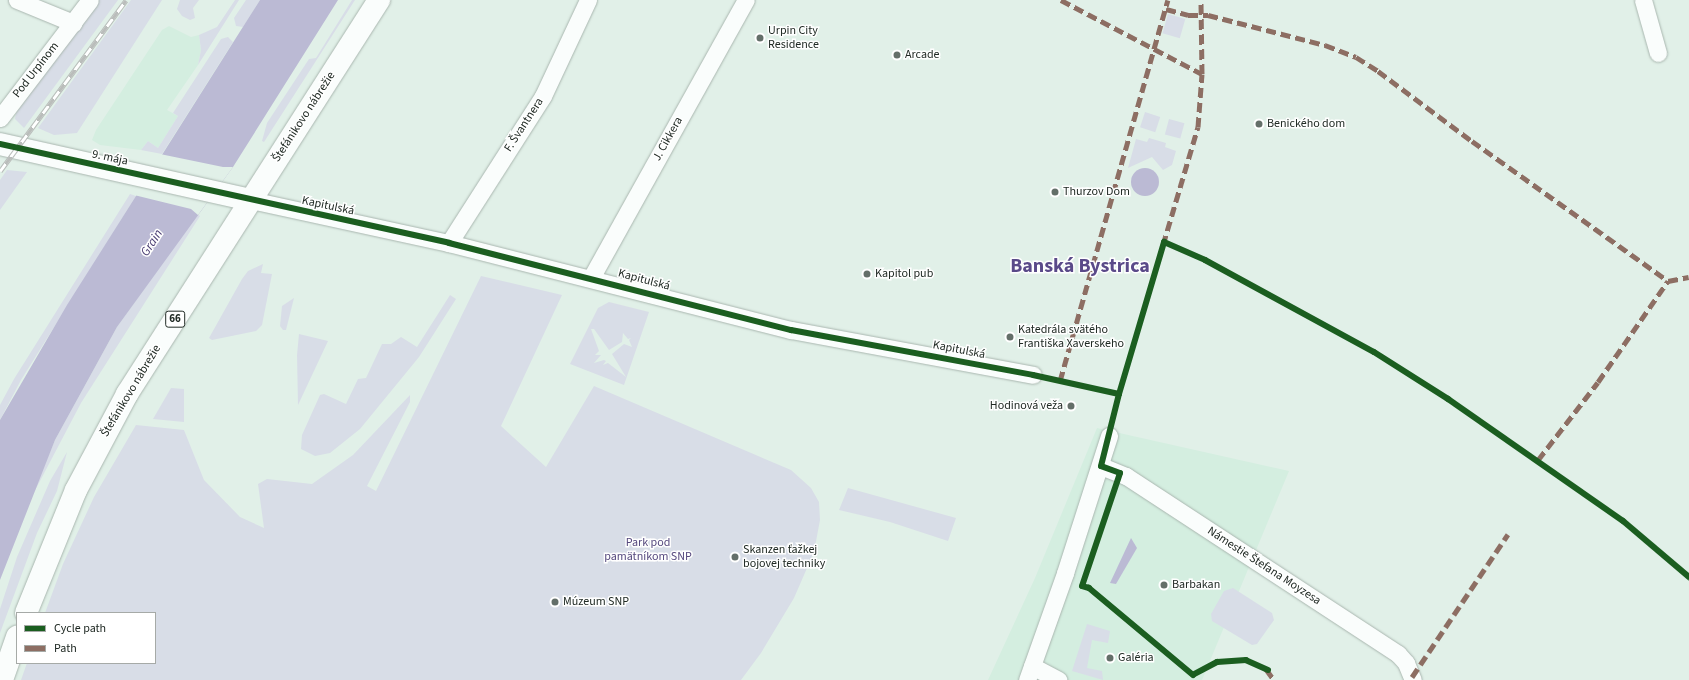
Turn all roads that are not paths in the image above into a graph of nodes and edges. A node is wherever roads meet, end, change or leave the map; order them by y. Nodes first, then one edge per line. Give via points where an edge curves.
1 (17, 0) edge
2 (90, 0) edge
3 (378, 0) edge
4 (588, 0) edge
5 (746, 0) edge
6 (1643, 0) edge
7 (73, 23) junction
8 (1658, 53) dead end
9 (0, 117) edge
10 (0, 144) edge
11 (251, 200) junction
12 (448, 243) junction
13 (591, 278) junction
14 (1032, 375) dead end
15 (1110, 436) dead end
16 (1101, 466) junction
17 (26, 612) edge
18 (16, 640) edge
19 (1029, 673) edge
20 (2, 680) edge
21 (1058, 680) edge
22 (1413, 680) edge

1 - 7 street
2 - 7 street, Pod Urpínom
3 - 11 main road, Štefánikovo nábrežie / 66
4 - 12 street, F. Švantnera via 543,96
5 - 13 street, J. Cikkera
6 - 8 street
7 - 9 street, Pod Urpínom
10 - 11 main road, 9. mája
11 - 12 street, Kapitulská
11 - 17 main road, Štefánikovo nábrežie / 66 via 127,394 59,527
12 - 13 street, Kapitulská
13 - 14 street, Kapitulská via 791,330
15 - 16 street
16 - 19 street
16 - 22 street, Námestie Štefana Moyzesa via 1126,476 1398,654 1406,662
18 - 20 main road
19 - 21 street

